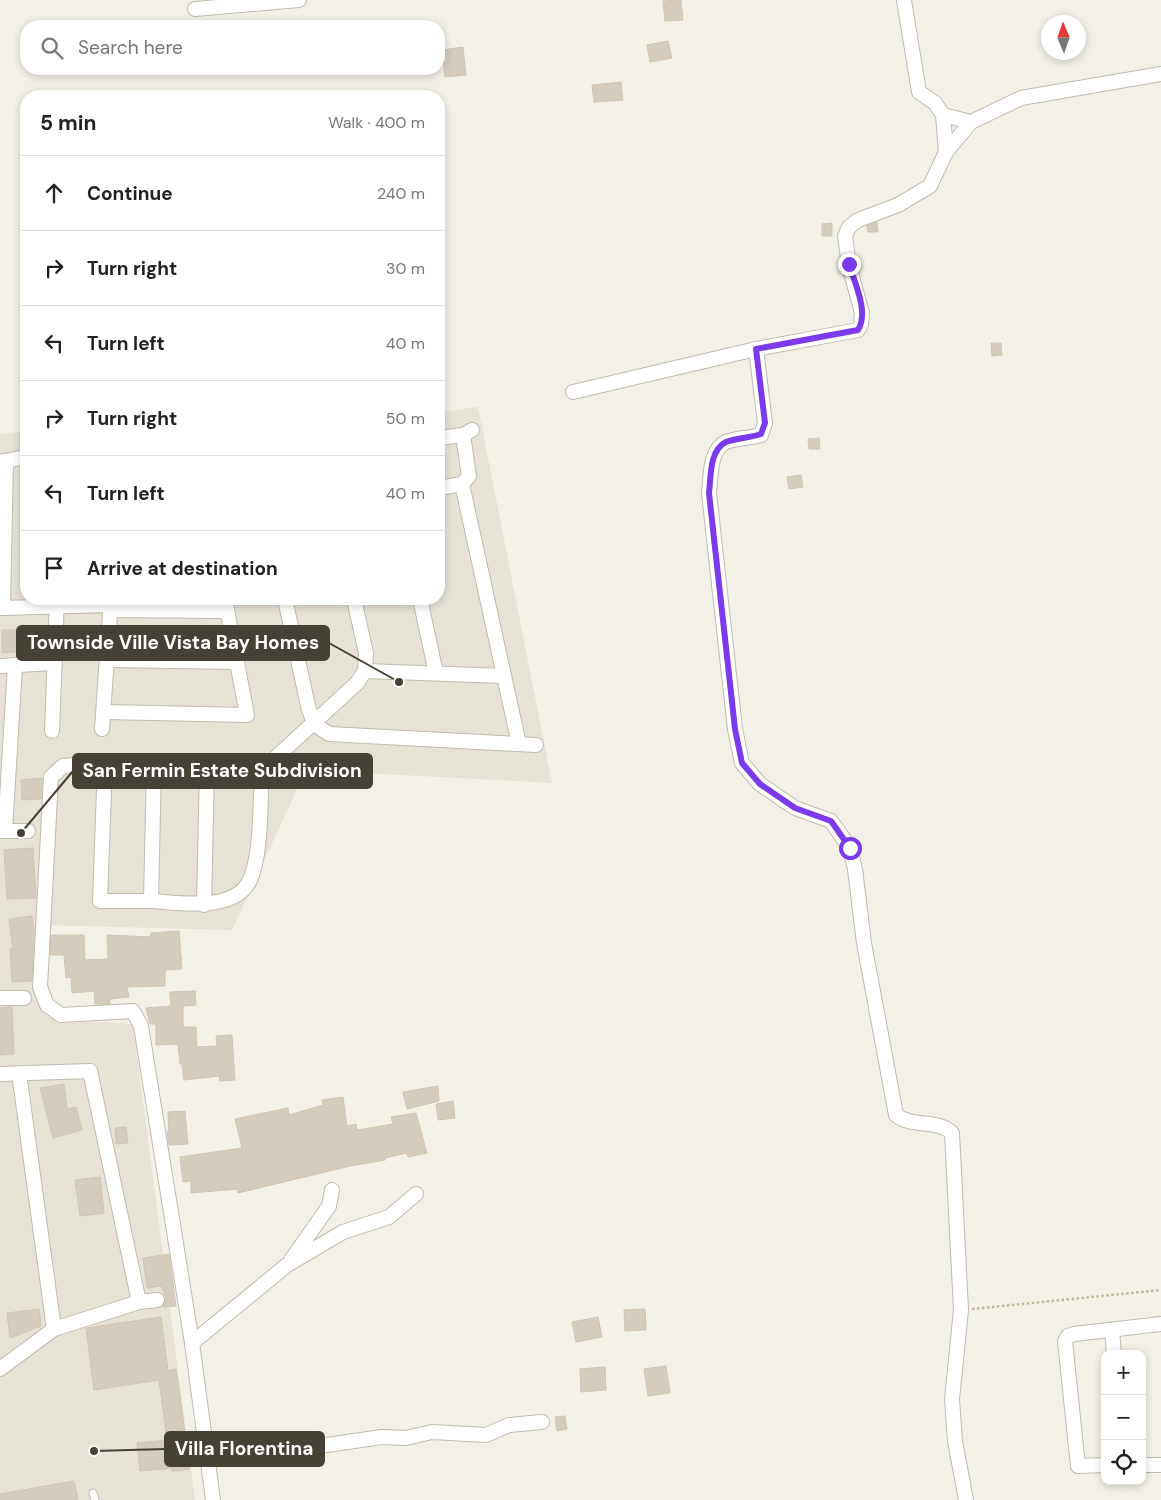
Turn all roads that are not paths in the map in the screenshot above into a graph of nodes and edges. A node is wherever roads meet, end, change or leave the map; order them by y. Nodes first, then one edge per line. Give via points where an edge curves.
1 (299, 0) edge
2 (904, 0) edge
3 (195, 10) dead end
4 (1161, 74) edge
5 (943, 114) junction
6 (971, 122) junction
7 (946, 152) junction
8 (756, 349) junction
9 (573, 392) dead end
10 (445, 437) edge
11 (20, 458) edge
12 (3, 462) edge
13 (462, 484) junction
14 (445, 487) edge
15 (3, 505) edge
16 (2, 559) edge
17 (30, 605) edge
18 (57, 605) edge
19 (110, 605) edge
20 (226, 605) edge
21 (286, 605) edge
22 (355, 605) edge
23 (421, 605) edge
24 (2, 608) edge
25 (108, 660) junction
26 (237, 662) junction
27 (55, 663) junction
28 (15, 665) junction
29 (0, 666) edge
30 (365, 671) junction
31 (436, 673) junction
32 (504, 676) junction
33 (105, 712) junction
34 (6, 718) edge
35 (314, 724) junction
36 (102, 729) dead end
37 (52, 731) dead end
38 (519, 744) junction
39 (536, 745) dead end
40 (105, 762) junction
41 (154, 765) junction
42 (262, 765) junction
43 (207, 767) junction
44 (3, 780) edge
45 (3, 831) edge
46 (28, 831) dead end
47 (151, 901) junction
48 (204, 905) junction
49 (0, 998) edge
50 (24, 998) dead end
51 (19, 1073) junction
52 (0, 1074) edge
53 (332, 1190) dead end
54 (416, 1194) dead end
55 (287, 1265) junction
56 (157, 1300) dead end
57 (139, 1302) junction
58 (1161, 1324) edge
59 (54, 1329) junction
60 (1112, 1330) junction
61 (192, 1343) junction
62 (1114, 1350) edge
63 (0, 1369) edge
64 (542, 1422) dead end
65 (207, 1456) junction
66 (1101, 1465) edge
67 (1146, 1465) edge
68 (1161, 1465) edge
69 (213, 1500) edge
70 (966, 1500) edge

1 - 3 street
2 - 5 street via 919,92 936,103
4 - 6 street via 1021,98
5 - 6 street
5 - 7 street
6 - 7 street
7 - 8 street via 930,186 898,205 858,220 849,227 845,236 849,264 862,313 858,330
8 - 9 street
8 - 70 street via 765,423 761,434 725,442 718,448 713,459 709,493 735,729 742,763 760,784 795,808 831,821 850,848 896,1115 904,1121 946,1127 952,1133 961,1310 952,1399 955,1441
10 - 13 street via 468,432 469,476
11 - 12 street
12 - 15 street
13 - 14 street
13 - 32 street
15 - 16 street
16 - 24 street
17 - 24 street
18 - 27 street
19 - 25 street
20 - 26 street
21 - 35 street
22 - 30 street via 366,652
23 - 31 street
25 - 26 street
25 - 33 street
26 - 33 street via 247,715
27 - 28 street
27 - 37 street
28 - 29 street
28 - 34 street
30 - 31 street
30 - 35 street via 357,683
31 - 32 street
32 - 38 street
33 - 36 street
34 - 44 street
35 - 38 street via 329,734
35 - 42 street via 282,754
38 - 39 street
40 - 41 street
40 - 47 street via 100,901
40 - 61 street via 63,766 51,777 40,987 47,1005 61,1015 133,1011 141,1026
41 - 43 street
41 - 47 street
42 - 43 street
42 - 48 street via 252,877 237,895
43 - 48 street
44 - 45 street
45 - 46 street
47 - 48 street
49 - 50 street
51 - 52 street
51 - 57 street via 90,1071
51 - 59 street
53 - 55 street via 329,1206
54 - 55 street via 389,1216 343,1232
55 - 61 street
56 - 57 street
57 - 59 street
58 - 60 street
59 - 63 street
60 - 62 street
60 - 66 street via 1074,1334 1065,1341 1078,1466
61 - 65 street
64 - 65 street via 509,1425 486,1435 432,1432 406,1438 382,1437 298,1449 247,1450
65 - 69 street
67 - 68 street

